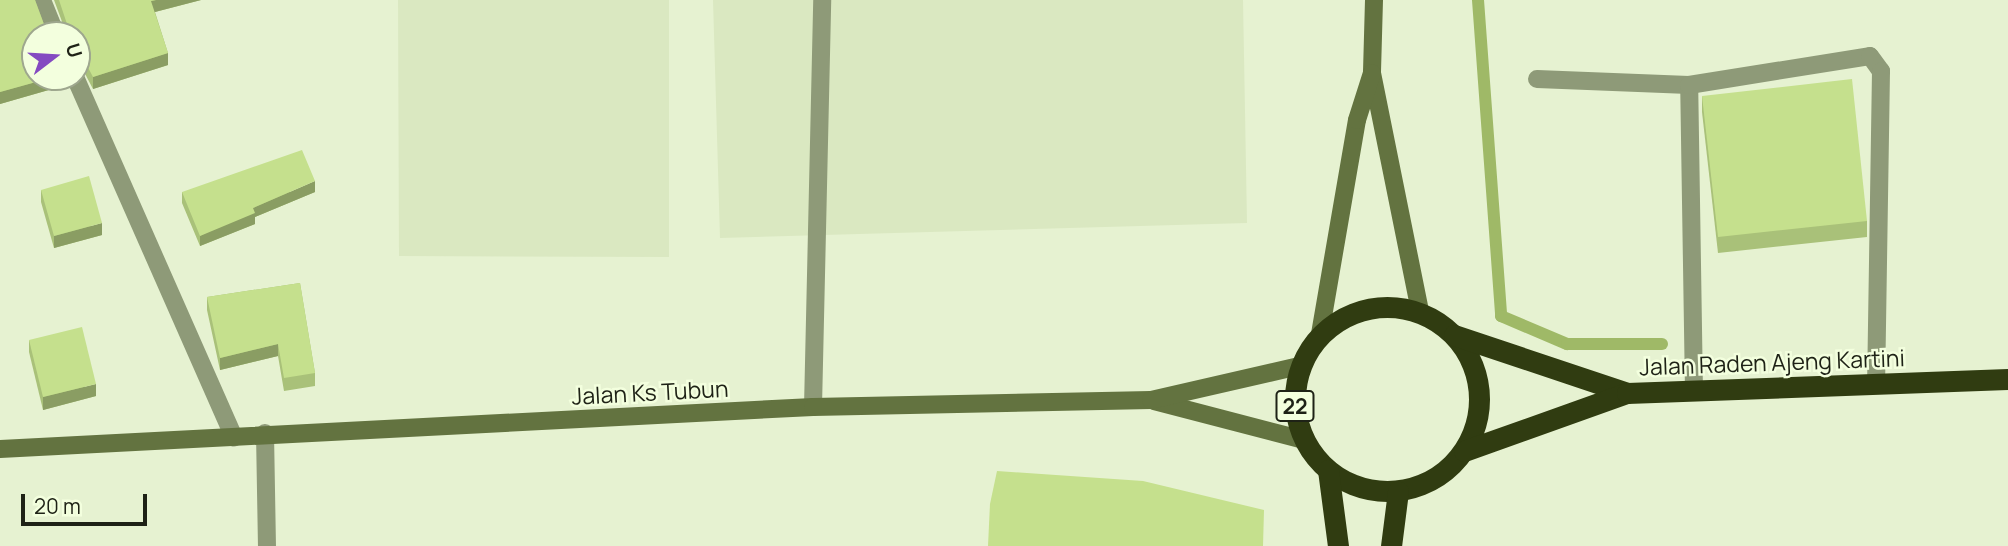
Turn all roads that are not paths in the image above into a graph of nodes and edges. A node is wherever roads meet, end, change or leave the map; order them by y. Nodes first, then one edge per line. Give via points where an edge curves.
1 (42, 0) edge
2 (822, 0) edge
3 (1374, 0) edge
4 (50, 21) edge
5 (1372, 74) junction
6 (1538, 79) dead end
7 (1689, 85) junction
8 (81, 91) edge
9 (1420, 312) junction
10 (1320, 334) junction
11 (1454, 335) junction
12 (1300, 366) junction
13 (2008, 379) edge
14 (1876, 385) junction
15 (1694, 392) junction
16 (1627, 393) junction
17 (1151, 400) junction
18 (813, 407) junction
19 (265, 433) junction
20 (234, 437) junction
21 (1304, 440) junction
22 (0, 449) edge
23 (1464, 451) junction
24 (1328, 470) junction
25 (1398, 491) junction
26 (265, 546) edge
27 (1338, 546) edge
28 (1391, 546) edge

1 - 4 street
2 - 18 street
3 - 5 main road
5 - 9 main road
5 - 10 main road via 1345,181
6 - 7 street
7 - 14 street via 1870,56 1877,61 1882,230
7 - 15 street
8 - 20 street
9 - 10 highway, 22 via 1385,306 1349,313
9 - 11 highway, 22
10 - 12 highway, 22
11 - 16 highway, 22
11 - 23 highway, 22 via 1472,361 1479,391
12 - 17 main road, Jalan Ks Tubun
12 - 21 highway, 22 via 1295,404
13 - 14 highway, Jalan Raden Ajeng Kartini / 22
14 - 15 highway, Jalan Raden Ajeng Kartini / 22
15 - 16 highway, Jalan Raden Ajeng Kartini / 22
16 - 23 highway, Jalan Raden Ajeng Kartini / 22
17 - 18 main road, Jalan Ks Tubun
17 - 21 main road
18 - 19 main road, Jalan Ks Tubun
19 - 20 main road, Jalan Ks Tubun
19 - 26 street
20 - 22 main road, Jalan Ks Tubun
21 - 24 highway, 22
23 - 25 highway, 22 via 1434,479
24 - 25 highway, 22 via 1361,488
24 - 27 highway
25 - 28 highway

